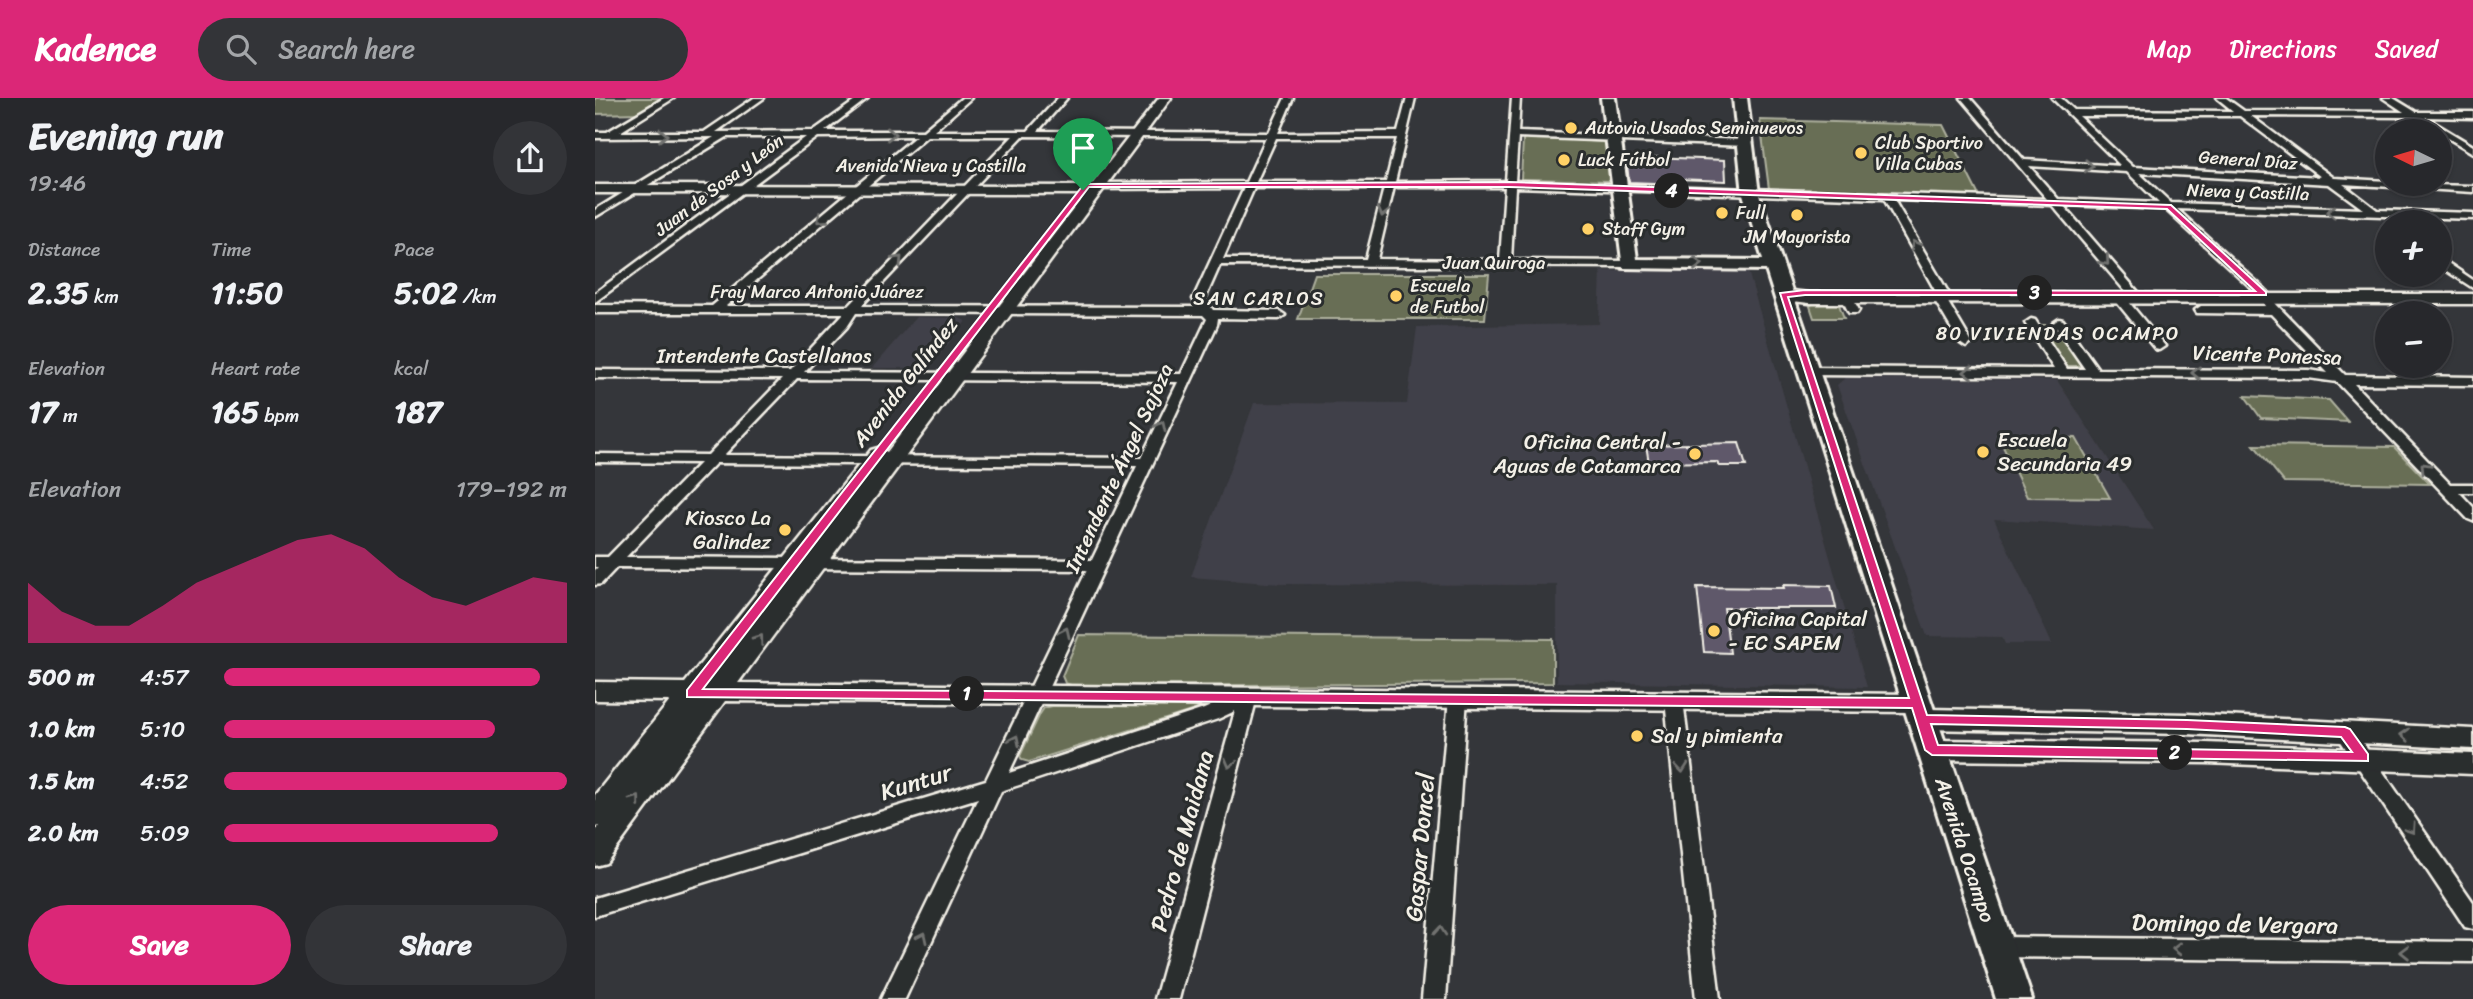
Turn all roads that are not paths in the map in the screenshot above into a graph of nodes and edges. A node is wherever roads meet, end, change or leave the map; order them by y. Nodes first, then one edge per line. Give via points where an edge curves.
1 (670, 98) edge
2 (760, 98) edge
3 (864, 98) edge
4 (967, 98) edge
5 (1063, 98) edge
6 (1155, 98) edge
7 (1165, 98) edge
8 (1289, 98) edge
9 (1411, 98) edge
10 (1516, 98) edge
11 (1608, 98) edge
12 (1740, 98) edge
13 (1965, 98) edge
14 (2056, 98) edge
15 (2221, 98) edge
16 (2387, 98) edge
17 (2072, 113) junction
18 (2242, 114) junction
19 (2415, 115) junction
20 (2473, 116) edge
21 (817, 134) junction
22 (926, 134) junction
23 (1025, 134) junction
24 (1513, 134) junction
25 (595, 135) edge
26 (608, 135) junction
27 (705, 135) junction
28 (725, 135) junction
29 (1132, 135) junction
30 (1273, 135) junction
31 (1403, 135) junction
32 (1613, 138) junction
33 (595, 143) edge
34 (1746, 144) junction
35 (2473, 150) edge
36 (2021, 163) junction
37 (2129, 168) junction
38 (2332, 181) junction
39 (1391, 183) junction
40 (1509, 184) junction
41 (1251, 185) junction
42 (746, 187) junction
43 (861, 187) junction
44 (969, 187) junction
45 (1090, 187) junction
46 (595, 188) edge
47 (637, 188) junction
48 (1619, 189) junction
49 (2473, 190) edge
50 (1751, 194) junction
51 (1888, 198) junction
52 (2056, 204) junction
53 (2169, 207) junction
54 (2375, 213) joint
55 (595, 214) edge
56 (2452, 215) edge
57 (2473, 216) edge
58 (1216, 262) junction
59 (1371, 262) junction
60 (1505, 263) junction
61 (1629, 264) junction
62 (1773, 265) junction
63 (2452, 270) edge
64 (2473, 285) edge
65 (2473, 291) edge
66 (1783, 295) junction
67 (1941, 296) junction
68 (2127, 296) junction
69 (595, 299) edge
70 (2473, 299) edge
71 (2268, 301) junction
72 (1205, 308) junction
73 (595, 309) edge
74 (715, 309) junction
75 (853, 310) junction
76 (2201, 310) dead end
77 (997, 311) junction
78 (1279, 315) dead end
79 (2031, 323) dead end
80 (2059, 323) dead end
81 (1966, 343) dead end
82 (2159, 346) dead end
83 (1808, 371) junction
84 (2063, 372) junction
85 (2094, 373) junction
86 (595, 374) edge
87 (793, 375) junction
88 (946, 377) junction
89 (1184, 378) junction
90 (2337, 378) junction
91 (2473, 381) edge
92 (595, 458) edge
93 (713, 459) junction
94 (883, 460) junction
95 (1145, 462) junction
96 (2445, 488) junction
97 (2473, 488) edge
98 (2473, 516) edge
99 (603, 562) edge
100 (793, 563) junction
101 (815, 564) junction
102 (1096, 565) junction
103 (595, 580) edge
104 (595, 691) edge
105 (705, 693) junction
106 (1037, 694) junction
107 (1248, 697) junction
108 (1458, 698) junction
109 (1674, 700) junction
110 (1919, 711) junction
111 (2345, 732) junction
112 (2473, 739) edge
113 (1932, 750) junction
114 (2363, 758) junction
115 (2473, 764) edge
116 (993, 786) junction
117 (595, 816) edge
118 (595, 854) edge
119 (595, 907) edge
120 (2473, 920) edge
121 (1997, 947) junction
122 (2473, 953) edge
123 (893, 999) edge
124 (1167, 999) edge
125 (1434, 999) edge
126 (1708, 999) edge
127 (2014, 999) edge

1 - 26 street
2 - 27 street
3 - 21 street, Juan de Sosa y León
4 - 22 street
5 - 23 street
6 - 29 main road, Avenida Galíndez
7 - 29 main road, Avenida Galíndez
8 - 30 street, Intendente Ángel Sajoza
9 - 31 street
10 - 24 street
11 - 32 main road
12 - 34 main road, Avenida Ocampo
13 - 36 street
14 - 17 street
15 - 18 street
16 - 19 street
17 - 18 street
17 - 37 street
18 - 19 street
18 - 38 street
19 - 20 street
19 - 35 street
21 -> 22 street
21 - 28 street
21 - 42 street, Juan de Sosa y León
22 - 23 street
22 - 43 street
23 - 29 street
23 - 44 street
24 - 32 street
24 - 40 street
25 - 26 street
26 -> 27 street
26 - 33 street
27 - 28 street
28 - 47 street
29 - 30 street
29 - 45 main road, Avenida Galíndez
30 - 31 street
30 - 41 street, Intendente Ángel Sajoza
31 - 39 street
32 - 34 street
32 - 48 main road
34 - 50 main road, Avenida Ocampo
36 -> 37 street, General Díaz
36 - 52 street
37 - 38 street, General Díaz
37 - 53 street
38 - 49 street, General Díaz
38 - 54 street
39 - 40 street, Nieva y Castilla
39 - 41 street, Nieva y Castilla
39 -> 59 street
40 - 48 street, Nieva y Castilla
40 - 60 street
41 - 45 street, Nieva y Castilla
41 - 58 street, Intendente Ángel Sajoza
42 - 43 main road, Avenida Nieva y Castilla
42 - 47 main road, Avenida Nieva y Castilla
42 - 69 street, Juan de Sosa y León
43 - 44 main road, Avenida Nieva y Castilla
43 -> 74 street
44 - 45 main road, Avenida Nieva y Castilla
75 -> 44 street
45 - 77 main road, Avenida Galíndez
46 - 47 main road, Avenida Nieva y Castilla
47 - 55 street
48 - 50 street, Nieva y Castilla
48 - 61 main road
50 - 51 street, Nieva y Castilla
50 - 62 main road, Avenida Ocampo
51 - 52 street, Nieva y Castilla
67 -> 51 street
52 - 53 street, Nieva y Castilla
52 -> 68 street
54 -> 53 street, Nieva y Castilla
53 - 71 street
56 - 57 street, Nieva y Castilla
58 - 59 street, Juan Quiroga
58 - 72 street, Intendente Ángel Sajoza
59 - 60 street, Juan Quiroga
60 - 61 street, Juan Quiroga
61 -> 62 main road, Juan Quiroga
62 - 66 main road, Avenida Ocampo
63 - 64 street
65 - 71 main road
66 - 67 main road
66 - 67 main road via 1850,305
66 - 83 main road, Avenida Ocampo
67 - 68 main road
67 - 81 street
68 - 71 main road
68 - 82 street
70 - 71 main road
71 - 76 street
71 - 90 street
72 - 77 street, Fray Marco Antonio Juárez
72 - 78 street, Fray Marco Antonio Juárez
72 - 89 street, Intendente Ángel Sajoza via 1213,319
73 - 74 street, Fray Marco Antonio Juárez
74 - 75 street, Fray Marco Antonio Juárez
75 - 77 street, Fray Marco Antonio Juárez
75 - 87 street
77 - 88 main road, Avenida Galíndez
79 - 84 street
80 - 85 street
84 -> 83 street, Vicente Ponessa
83 - 110 main road, Avenida Ocampo
84 - 85 street, Vicente Ponessa
90 -> 85 street, Vicente Ponessa
86 - 87 street, Intendente Castellanos
87 - 88 street, Intendente Castellanos
87 - 93 street
88 - 89 street, Intendente Castellanos
88 - 94 main road, Avenida Galíndez
95 -> 89 street, Intendente Ángel Sajoza
90 - 91 street, Vicente Ponessa
96 -> 90 street
92 - 93 street
93 - 94 street
93 - 99 street
94 - 95 street
94 - 100 main road, Avenida Galíndez
94 - 101 main road, Avenida Galíndez
95 - 102 street, Intendente Ángel Sajoza
96 - 97 street
96 - 98 street
99 - 100 street
99 - 103 street
100 - 101 street
100 - 105 main road, Avenida Galíndez
101 - 102 street
105 -> 101 main road, Avenida Galíndez
106 -> 102 street, Intendente Ángel Sajoza
104 - 105 main road
105 - 106 main road
105 - 117 main road
118 -> 105 main road
106 - 107 main road
116 -> 106 street, Intendente Ángel Sajoza
107 - 108 main road
107 - 116 street, Kuntur via 1211,714
107 -> 124 street, Pedro de Maidana
108 - 109 main road
125 -> 108 street, Gaspar Doncel
109 - 110 main road
109 -> 126 street
110 - 111 main road
110 - 113 main road, Avenida Ocampo
112 -> 111 main road
111 - 114 street
113 - 114 main road
113 - 121 main road, Avenida Ocampo
114 - 115 main road
114 -> 120 street
116 - 119 street, Kuntur
123 -> 116 street, Intendente Ángel Sajoza
122 -> 121 street, Domingo de Vergara
121 - 127 main road, Avenida Ocampo

